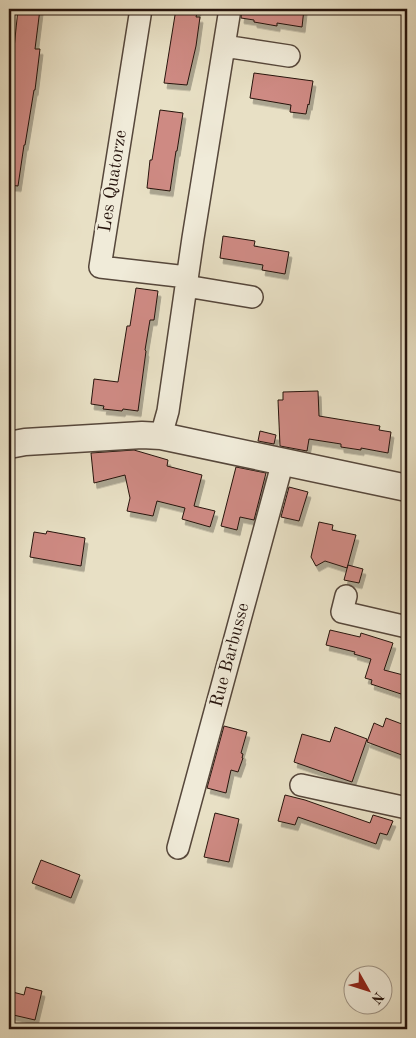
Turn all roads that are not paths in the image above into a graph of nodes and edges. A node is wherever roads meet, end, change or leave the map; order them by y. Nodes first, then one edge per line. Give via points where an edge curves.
1 (141, 9) edge
2 (230, 9) edge
3 (224, 46) junction
4 (289, 56) dead end
5 (186, 281) junction
6 (252, 296) dead end
7 (162, 436) junction
8 (9, 445) edge
9 (283, 461) junction
10 (407, 488) edge
11 (346, 596) dead end
12 (407, 627) edge
13 (301, 785) dead end
14 (407, 808) edge
15 (178, 848) dead end

1 - 5 street, Les Quatorze via 100,267
2 - 3 street
3 - 4 street
3 - 5 street
5 - 6 street, Les Quatorze
5 - 7 street
7 - 8 street
7 - 9 street
9 - 10 street
9 - 15 street, Rue Barbusse
11 - 12 street via 342,612
13 - 14 street

